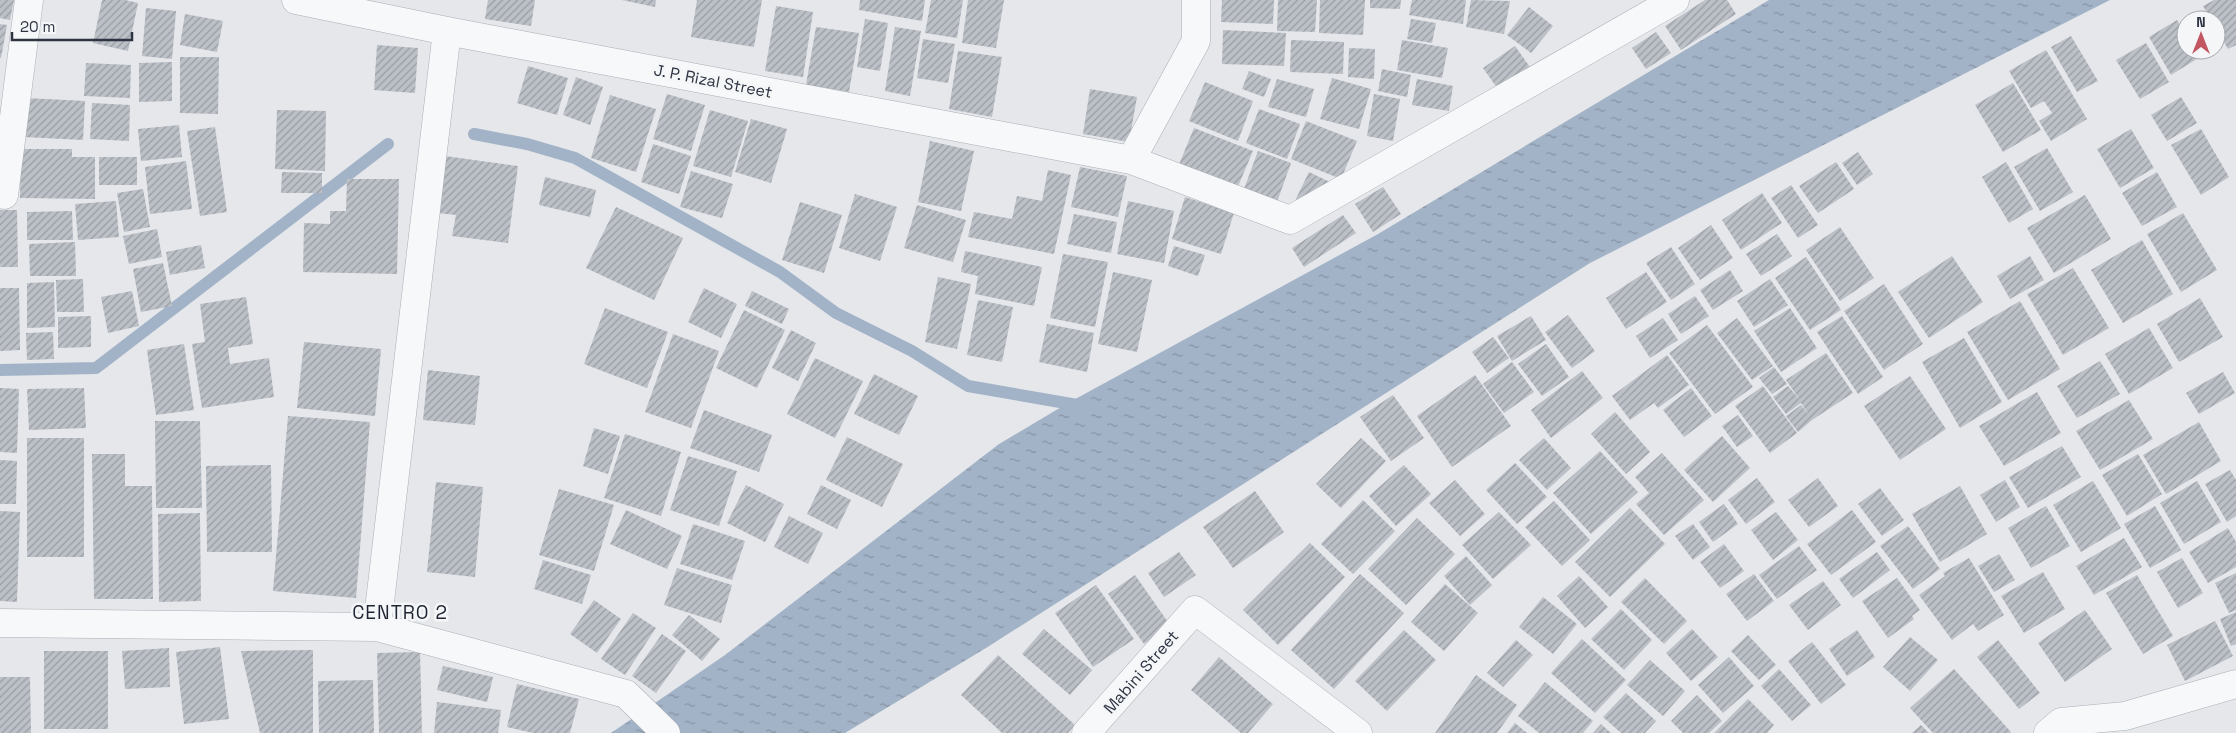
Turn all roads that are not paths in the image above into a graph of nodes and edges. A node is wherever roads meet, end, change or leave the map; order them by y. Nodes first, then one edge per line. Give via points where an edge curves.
1 (29, 0) edge
2 (296, 0) edge
3 (1196, 0) edge
4 (1675, 0) edge
5 (447, 31) junction
6 (1131, 160) junction
7 (0, 194) edge
8 (0, 623) edge
9 (377, 628) junction
10 (2236, 684) edge
11 (666, 733) edge
12 (1086, 733) edge
13 (1358, 733) edge
14 (2048, 733) edge

1 - 7 street via 4,194
2 - 5 street, J. P. Rizal Street
3 - 6 street via 1196,41
4 - 6 street, J. P. Rizal Street via 1290,220
5 - 6 street, J. P. Rizal Street
5 - 9 street
8 - 9 street
9 - 11 street via 626,694
10 - 14 street via 2125,716 2061,722
12 - 13 street, Mabini Street via 1195,610

